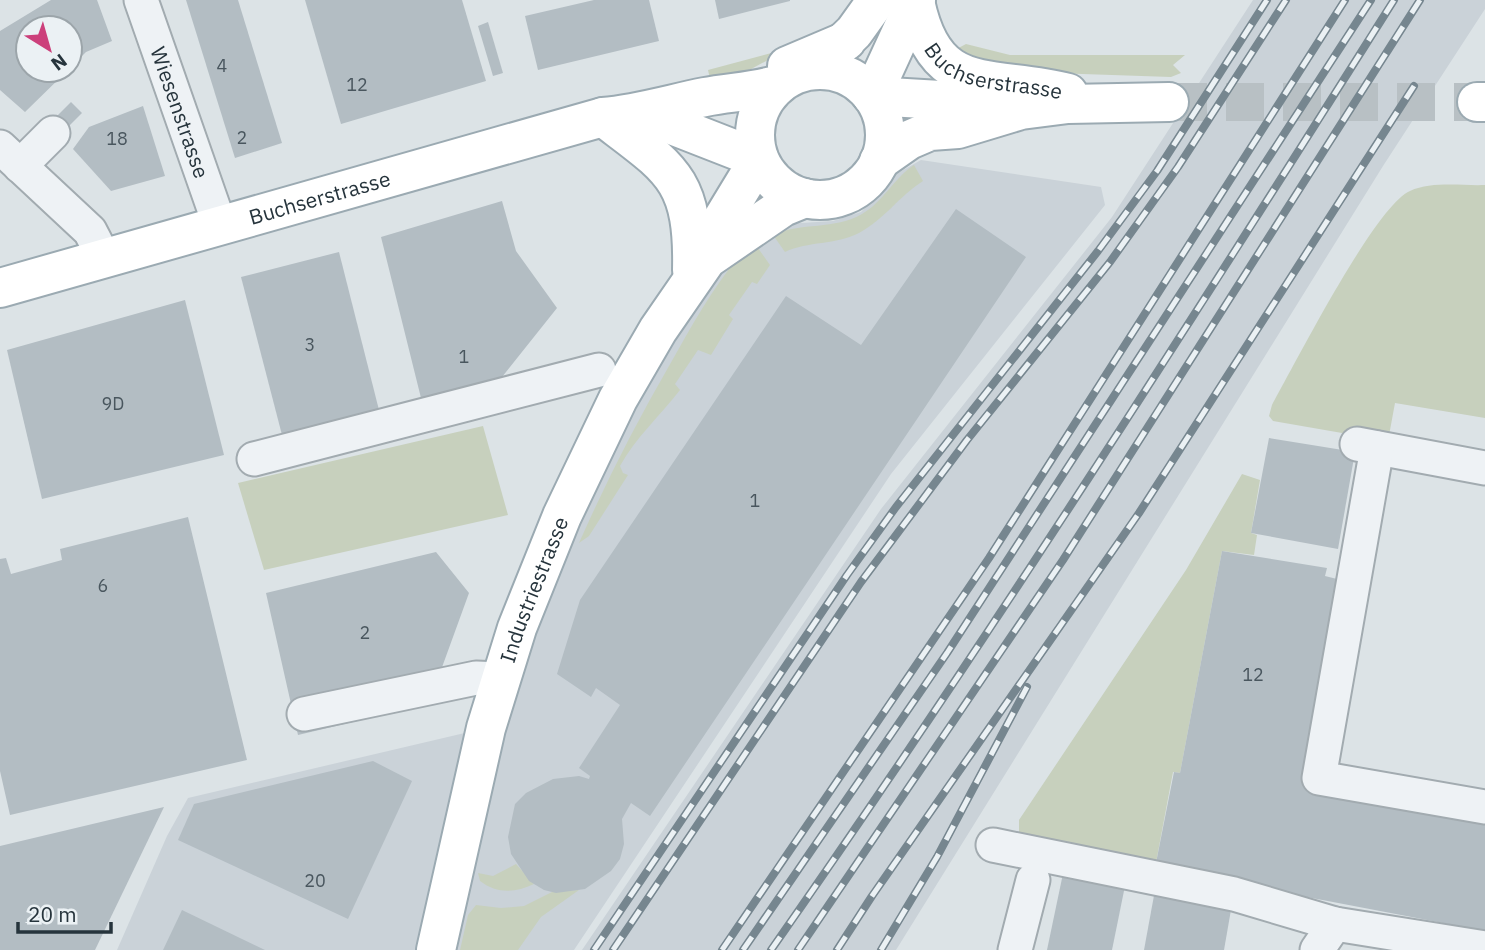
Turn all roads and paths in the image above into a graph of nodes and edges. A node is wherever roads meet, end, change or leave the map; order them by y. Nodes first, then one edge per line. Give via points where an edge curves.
1 (141, 0) edge
2 (877, 0) edge
3 (915, 0) edge
4 (846, 41) junction
5 (796, 78) junction
6 (732, 94) junction
7 (872, 96) junction
8 (1169, 102) tunnel mouth
9 (1108, 103) junction
10 (1021, 110) junction
11 (641, 113) junction
12 (603, 117) junction
13 (53, 133) dead end
14 (10, 156) edge
15 (759, 159) junction
16 (879, 161) junction
17 (805, 198) junction
18 (220, 226) junction
19 (104, 258) junction
20 (699, 270) junction
21 (0, 288) edge
22 (599, 370) dead end
23 (254, 459) dead end
24 (1485, 468) edge
25 (500, 679) junction
26 (304, 714) dead end
27 (1485, 807) edge
28 (993, 845) dead end
29 (1033, 880) dead end
30 (1326, 937) edge
31 (1485, 948) edge
32 (436, 950) edge
33 (1015, 950) edge

1 - 18 street, Wiesenstrasse
2 - 4 main road
3 - 7 main road
3 - 9 main road, Buchserstrasse via 932,49 943,64 962,75 1033,84
4 - 5 main road
4 - 6 main road via 816,51
5 - 6 main road, Buchserstrasse
5 - 7 main road via 846,75
5 - 15 main road via 766,100 757,118
6 - 11 main road, Buchserstrasse
7 - 10 main road, Buchserstrasse
7 - 16 main road via 885,134
8 - 9 main road, Buchserstrasse
9 - 10 main road, Buchserstrasse
10 - 16 main road, Buchserstrasse via 958,130 930,131
11 - 12 main road, Buchserstrasse
11 - 15 main road, Buchserstrasse
12 - 18 main road, Buchserstrasse
12 - 20 main road via 669,169 683,191
13 - 14 street
14 - 19 street via 90,231
15 - 17 main road via 778,184
15 - 20 main road, Industriestrasse via 714,233
16 - 17 main road via 870,176 849,192 823,200
17 - 20 main road, Industriestrasse via 783,208
18 - 19 main road, Buchserstrasse
19 - 21 main road, Buchserstrasse
20 - 25 main road, Industriestrasse via 658,330 590,458 552,541
22 - 23 street
24 - 27 street via 1366,446 1319,778
25 - 26 street via 476,678
25 - 32 main road, Industriestrasse
28 - 30 street via 1234,894
29 - 33 street
30 - 31 street

